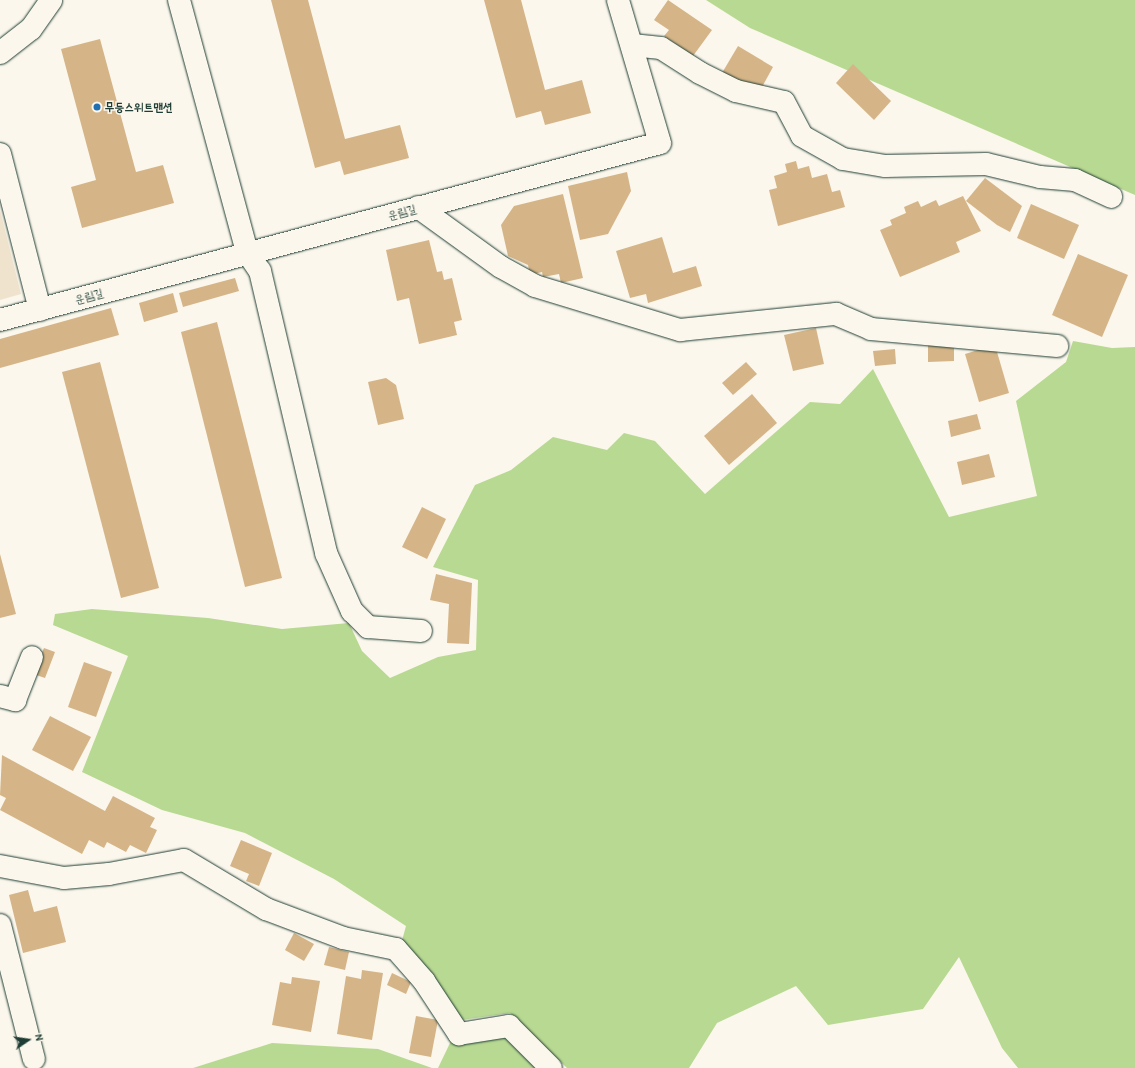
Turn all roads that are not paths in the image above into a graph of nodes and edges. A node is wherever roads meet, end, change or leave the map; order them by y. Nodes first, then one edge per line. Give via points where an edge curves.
1 (51, 0) edge
2 (179, 0) edge
3 (618, 0) edge
4 (632, 45) junction
5 (0, 53) edge
6 (0, 154) edge
7 (1111, 197) dead end
8 (418, 207) junction
9 (247, 252) junction
10 (40, 310) junction
11 (0, 320) edge
12 (1057, 346) dead end
13 (420, 631) dead end
14 (32, 657) dead end
15 (0, 696) edge
16 (0, 866) edge
17 (0, 925) edge
18 (34, 1059) dead end
19 (551, 1068) edge

1 - 5 street via 31,29
2 - 9 street
3 - 4 street, 운림길
4 - 7 street via 661,48 700,73 736,91 784,102 802,136 843,159 884,166 986,164 1040,177 1075,180
4 - 8 street, 운림길 via 660,143
6 - 10 street
8 - 9 street, 운림길
8 - 12 street via 501,267 535,286 680,330 723,323 836,314 871,329
9 - 10 street, 운림길
9 - 13 street via 260,271 326,553 352,611 368,627
10 - 11 street, 운림길
14 - 15 street via 14,700
16 - 19 street via 64,878 108,874 184,860 266,909 343,938 396,949 424,981 459,1034 509,1026
17 - 18 street

